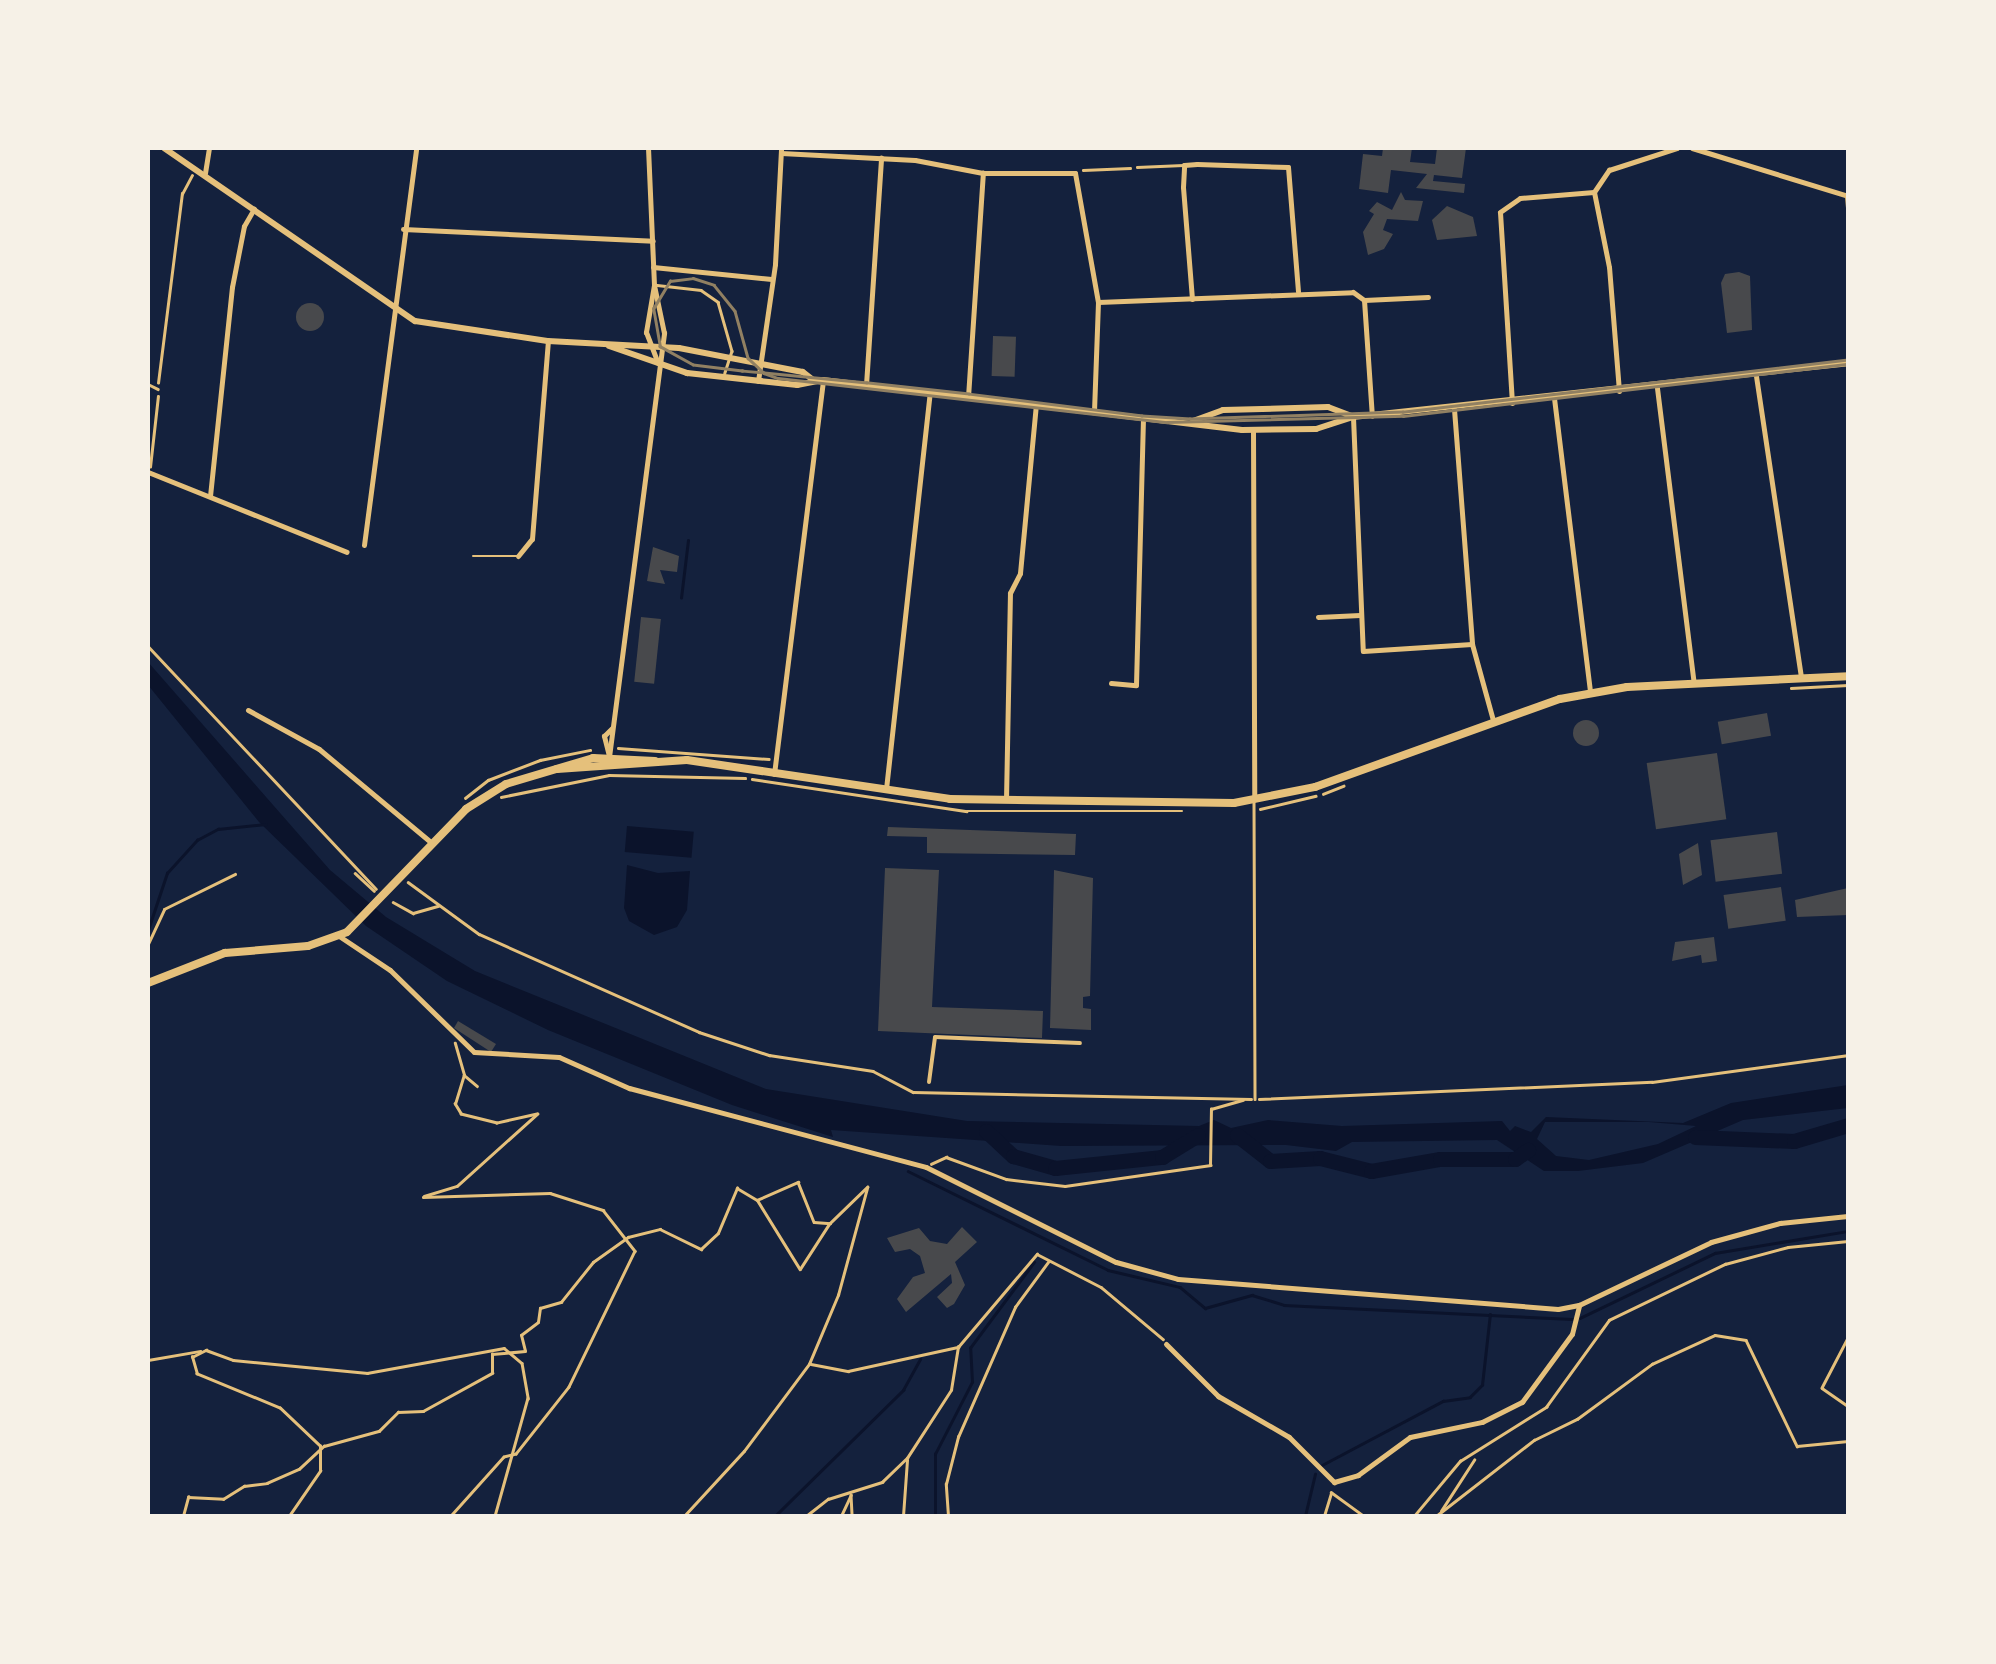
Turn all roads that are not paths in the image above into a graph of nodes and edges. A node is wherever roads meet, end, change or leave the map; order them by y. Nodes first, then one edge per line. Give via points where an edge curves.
1 (164, 148) edge
2 (210, 148) edge
3 (416, 148) edge
4 (648, 148) edge
5 (1677, 148) edge
6 (1692, 148) edge
7 (781, 150) edge
8 (882, 157) junction
9 (1184, 165) junction
10 (1136, 168) road end
11 (204, 173) junction
12 (983, 173) junction
13 (1594, 192) junction
14 (1848, 196) edge
15 (1848, 207) edge
16 (254, 209) junction
17 (403, 230) junction
18 (653, 241) junction
19 (653, 267) junction
20 (771, 280) junction
21 (654, 285) junction
22 (1298, 292) junction
23 (1428, 297) dead end
24 (1192, 299) junction
25 (1364, 300) junction
26 (1098, 302) junction
27 (391, 308) junction
28 (548, 341) junction
29 (609, 346) junction
30 (650, 346) junction
31 (662, 347) junction
32 (732, 362) junction
33 (1848, 363) edge
34 (660, 365) junction
35 (760, 366) junction
36 (720, 376) junction
37 (1756, 376) junction
38 (812, 379) junction
39 (823, 380) junction
40 (758, 381) junction
41 (148, 384) edge
42 (866, 385) junction
43 (1657, 388) junction
44 (158, 389) road end
45 (930, 392) junction
46 (1618, 392) junction
47 (968, 397) junction
48 (1554, 398) junction
49 (1512, 403) junction
50 (1036, 405) junction
51 (1454, 410) junction
52 (1094, 412) junction
53 (1372, 416) junction
54 (1353, 417) junction
55 (1144, 418) junction
56 (1192, 421) junction
57 (1253, 430) junction
58 (148, 472) edge
59 (210, 496) junction
60 (364, 545) dead end
61 (347, 552) dead end
62 (472, 556) dead end
63 (518, 556) joint
64 (1360, 615) junction
65 (1318, 617) dead end
66 (1472, 644) junction
67 (1848, 676) edge
68 (1801, 680) junction
69 (1111, 683) dead end
70 (1694, 683) junction
71 (1590, 693) junction
72 (248, 710) dead end
73 (1493, 720) junction
74 (609, 761) junction
75 (774, 774) junction
76 (886, 792) junction
77 (1006, 802) junction
78 (1254, 805) junction
79 (433, 844) junction
80 (235, 874) dead end
81 (339, 936) junction
82 (148, 944) edge
83 (148, 982) edge
84 (1080, 1043) dead end
85 (929, 1082) dead end
86 (1255, 1100) road end
87 (1848, 1216) edge
88 (1848, 1241) edge
89 (1579, 1306) junction
90 (1166, 1344) road end
91 (1414, 1516) edge

1 - 11 street
2 - 11 street
3 - 17 street
4 - 18 street
5 - 13 street via 1609,170
6 - 14 street
7 - 8 street
7 - 20 street
8 - 12 street
8 - 42 street
9 - 10 lane
9 - 22 street via 1288,166
9 - 24 street
11 - 16 street
12 - 26 street via 1076,173
12 - 47 street
13 - 46 street via 1609,267
13 - 49 street via 1520,198 1500,212
14 - 15 street
16 - 27 street
16 - 59 street via 244,226 232,287
17 - 18 street
17 - 27 street
18 - 19 street
19 - 20 street
19 - 21 street
20 - 35 street
21 - 30 street
21 - 31 street
21 - 32 lane via 714,297
22 - 24 street
22 - 25 street via 1344,290
23 - 25 street
24 - 26 street
25 - 53 street
26 - 52 street
27 - 28 street via 438,327
27 - 60 street
28 - 29 street
28 - 63 street via 532,539
29 - 30 street
29 - 34 street
30 - 31 street
30 - 34 street
31 - 32 street
31 - 34 street
32 - 35 street
32 - 36 lane
33 - 37 street
34 - 36 street
34 - 74 street
35 - 38 street
35 - 40 street
36 - 40 street
37 - 43 street
37 - 68 street
38 - 39 street
38 - 40 street
39 - 42 street
39 - 75 street
41 - 44 lane
42 - 45 street
43 - 46 street
43 - 70 street
45 - 47 street
45 - 76 street
46 - 48 street
47 - 50 street
48 - 49 street
48 - 71 street
49 - 51 street
50 - 52 street
50 - 77 street via 1020,573 1010,593
51 - 53 street
51 - 66 street
52 - 55 street
53 - 54 street
54 - 56 street via 1316,408 1223,410
54 - 57 street via 1316,429
54 - 64 street
55 - 56 street
55 - 69 street via 1136,685
56 - 57 street
57 - 78 street
58 - 59 street
59 - 61 street
62 - 63 lane
64 - 65 street
64 - 66 street via 1361,645 1369,653
66 - 73 street
67 - 68 main road
68 - 70 main road
70 - 71 main road
71 - 73 main road
72 - 79 street via 319,749
73 - 78 main road
74 - 75 main road
74 - 79 main road via 491,790
75 - 76 main road
76 - 77 main road
77 - 78 main road
78 - 86 lane
79 - 81 main road via 388,899
80 - 82 lane via 164,910
81 - 83 main road via 308,946 225,953
81 - 89 street via 406,984 453,1036 490,1058 559,1057 629,1088 926,1167 1116,1262 1178,1279
84 - 85 street via 935,1036
87 - 89 street via 1780,1223 1711,1242
88 - 91 lane via 1788,1247 1725,1264 1609,1320 1546,1407 1460,1461
89 - 90 street via 1551,1366 1506,1412 1410,1437 1358,1474 1334,1482 1289,1436 1218,1396

